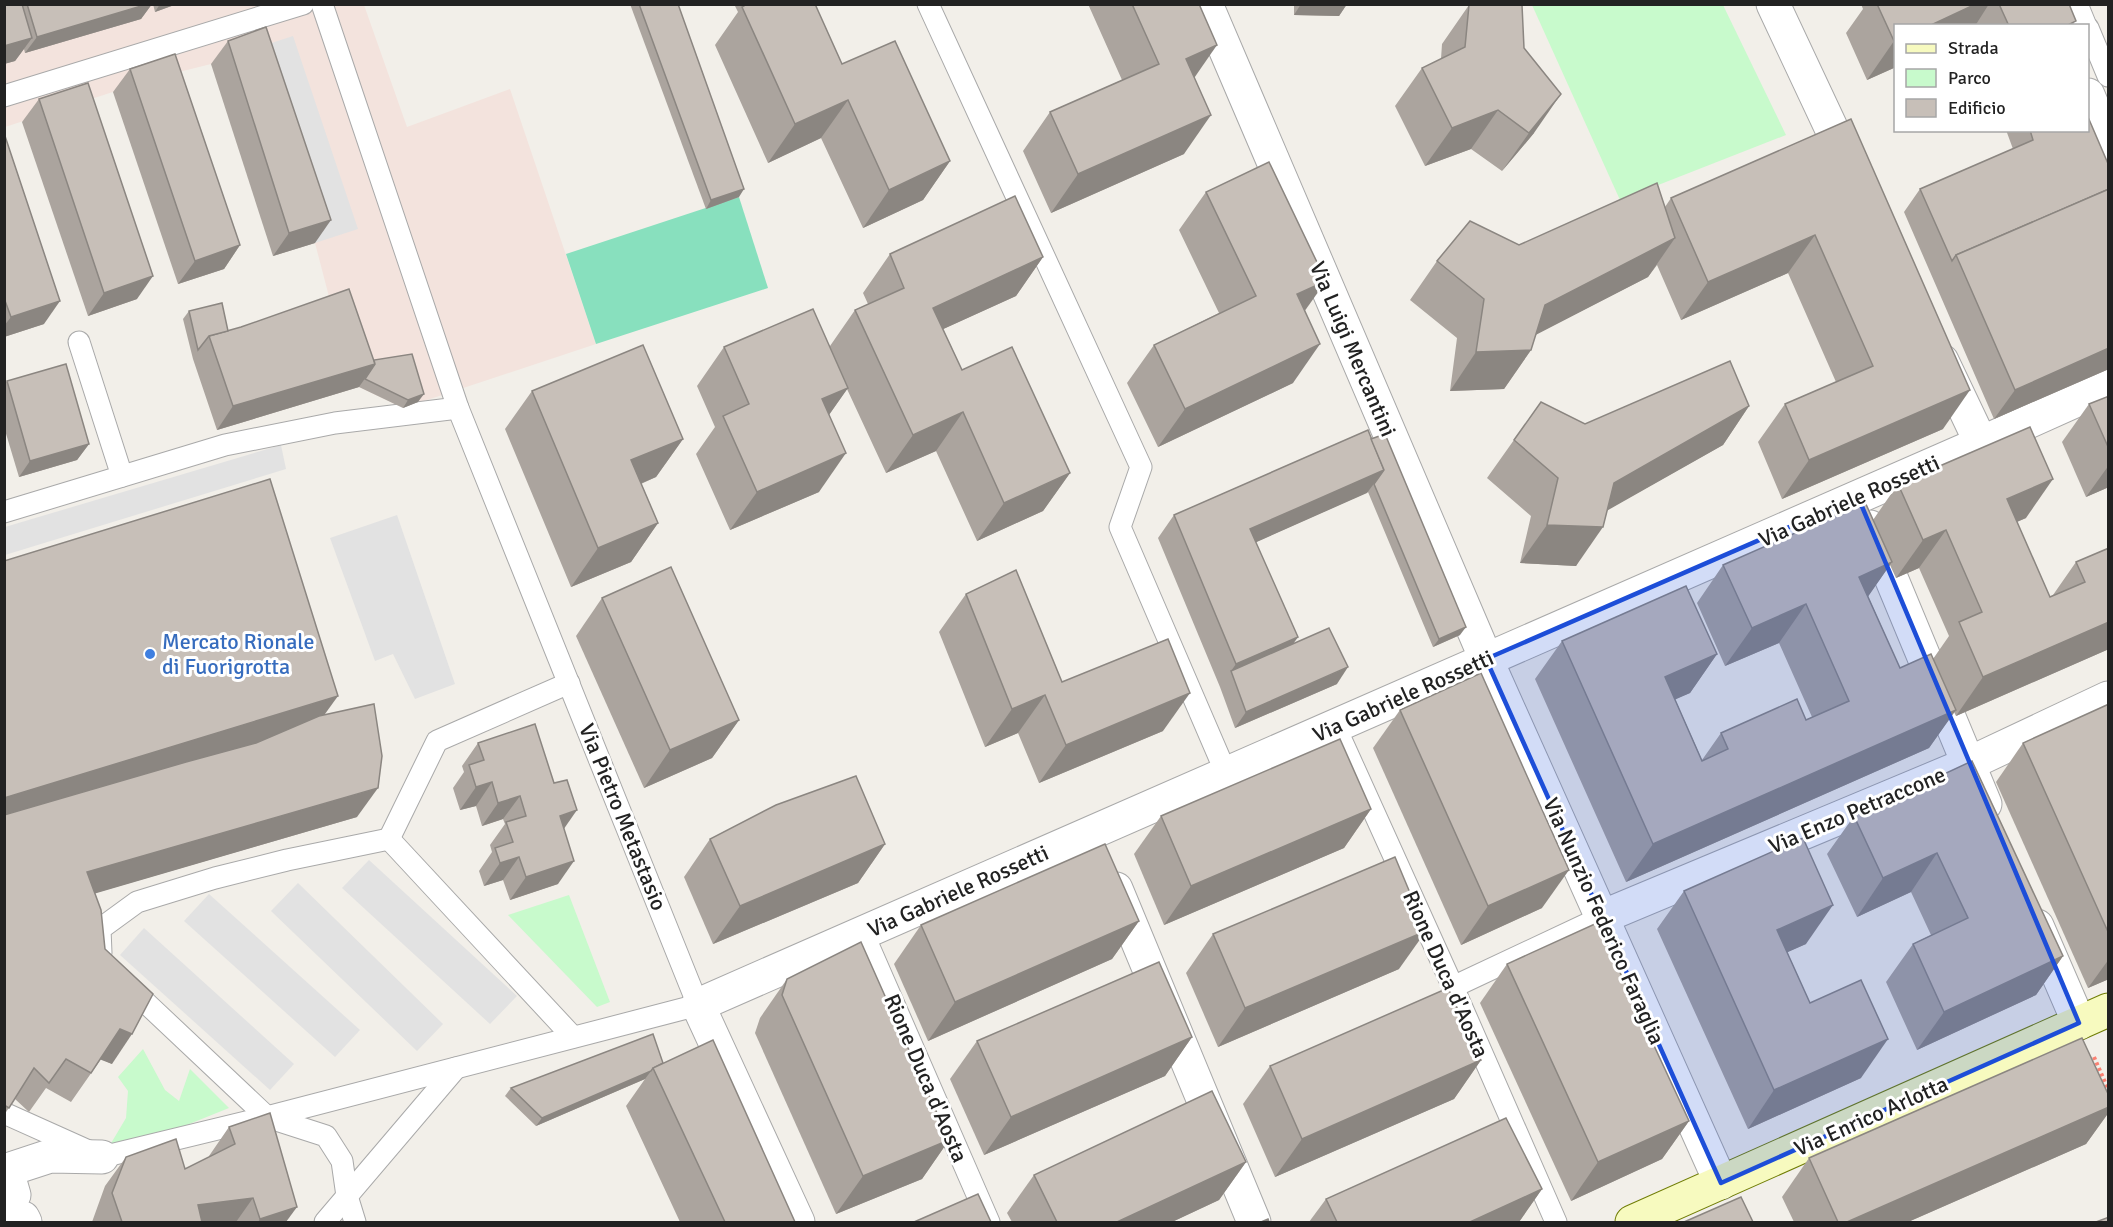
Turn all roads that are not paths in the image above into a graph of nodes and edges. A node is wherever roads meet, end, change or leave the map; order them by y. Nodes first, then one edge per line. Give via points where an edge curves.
1 (303, 4) edge
2 (322, 4) edge
3 (928, 4) edge
4 (1206, 4) edge
5 (1773, 4) edge
6 (2048, 4) edge
7 (2077, 4) edge
8 (2056, 24) edge
9 (2086, 24) edge
10 (2089, 31) edge
11 (2109, 76) edge
12 (4, 96) edge
13 (2089, 97) edge
14 (2109, 143) edge
15 (1864, 197) edge
16 (1930, 336) edge
17 (79, 342) dead end
18 (2109, 386) edge
19 (458, 408) junction
20 (1981, 443) junction
21 (122, 476) junction
22 (1858, 497) junction
23 (4, 512) edge
24 (1486, 659) junction
25 (569, 683) junction
26 (2109, 698) edge
27 (1335, 726) junction
28 (1968, 764) junction
29 (1226, 773) junction
30 (1996, 829) edge
31 (1093, 832) junction
32 (389, 838) junction
33 (2024, 894) edge
34 (1602, 917) junction
35 (863, 933) junction
36 (1453, 987) junction
37 (698, 1005) junction
38 (2094, 1017) edge
39 (573, 1037) junction
40 (456, 1068) junction
41 (4, 1113) edge
42 (267, 1117) junction
43 (102, 1157) junction
44 (4, 1171) edge
45 (4, 1183) edge
46 (1721, 1183) junction
47 (976, 1194) junction
48 (347, 1196) junction
49 (4, 1198) edge
50 (956, 1205) edge
51 (11, 1222) edge
52 (25, 1222) edge
53 (325, 1222) edge
54 (355, 1222) edge
55 (798, 1222) edge
56 (989, 1222) edge
57 (1254, 1222) edge
58 (1556, 1222) edge
59 (1632, 1222) edge

1 - 12 lane
2 - 19 lane, Via Pietro Metastasio
3 - 29 lane via 1141,467 1120,527
4 - 24 street, Via Luigi Mercantini
5 - 15 street
6 - 8 street
7 - 9 lane
10 - 11 lane
13 - 14 street
16 - 20 street
17 - 21 lane
18 - 20 street, Via Gabriele Rossetti
19 - 21 lane via 335,423 258,438
19 - 25 lane, Via Pietro Metastasio
20 - 22 street, Via Gabriele Rossetti
21 - 23 lane
22 - 24 street, Via Gabriele Rossetti
22 - 28 street
24 - 27 street, Via Gabriele Rossetti
24 - 34 street, Via Nunzio Federico Faraglia
25 - 32 lane via 437,741
25 - 37 lane, Via Pietro Metastasio
26 - 28 street, Via Enzo Petraccone
27 - 29 street, Via Gabriele Rossetti
27 - 36 lane, Rione Duca d'Aosta
28 - 30 street
28 - 34 street, Via Enzo Petraccone
29 - 31 street, Via Gabriele Rossetti
31 - 35 street, Via Gabriele Rossetti
31 - 57 street
32 - 39 lane
32 - 42 lane via 266,865 136,902 100,928 101,962
33 - 38 street
34 - 36 lane
34 - 46 street, Via Nunzio Federico Faraglia
35 - 37 street, Via Gabriele Rossetti
35 - 47 lane, Rione Duca d'Aosta
36 - 58 lane, Rione Duca d'Aosta
37 - 39 lane
37 - 55 street, Via Pietro Metastasio
38 - 46 street, Via Enrico Arlotta
39 - 40 lane
40 - 42 lane
40 - 48 lane
41 - 43 lane
42 - 43 lane
42 - 48 lane via 326,1136 342,1161
43 - 44 street via 50,1156
45 - 49 street via 10,1181 14,1195
46 - 59 street, Via Enrico Arlotta
47 - 50 lane
47 - 56 lane, Rione Duca d'Aosta
48 - 53 lane
48 - 54 lane
51 - 52 street via 23,1218

